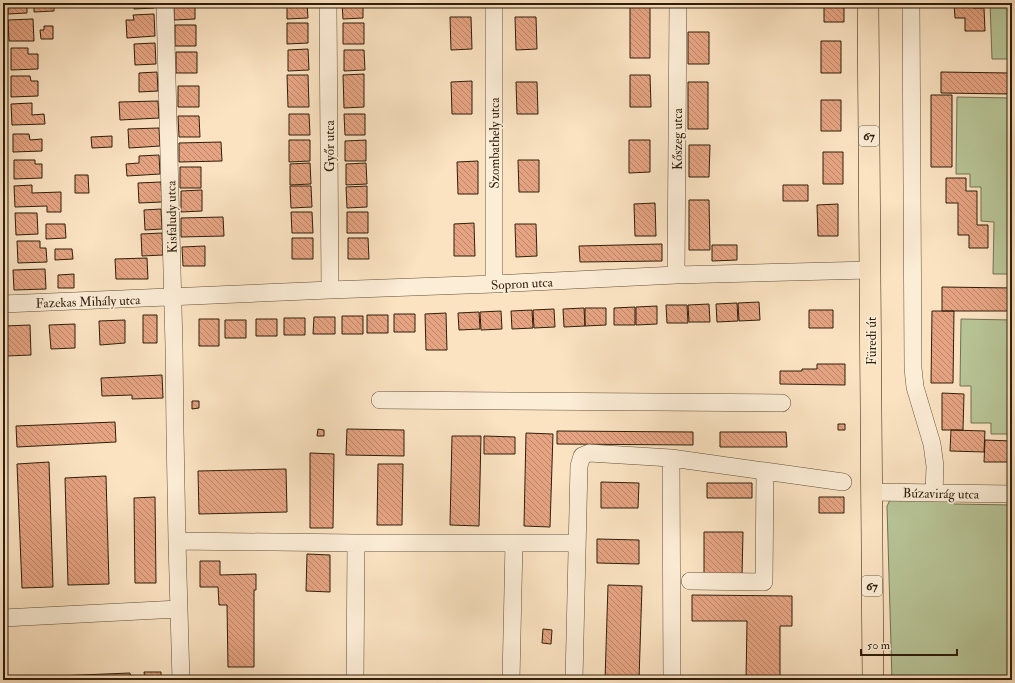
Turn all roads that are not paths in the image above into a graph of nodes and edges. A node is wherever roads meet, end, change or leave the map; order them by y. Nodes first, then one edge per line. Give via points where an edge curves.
1 (165, 3) edge
2 (328, 3) edge
3 (494, 3) edge
4 (678, 3) edge
5 (868, 3) edge
6 (910, 3) edge
7 (870, 270) junction
8 (676, 275) junction
9 (494, 284) junction
10 (330, 290) junction
11 (173, 297) junction
12 (3, 304) edge
13 (380, 400) dead end
14 (782, 403) dead end
15 (671, 458) junction
16 (765, 471) junction
17 (843, 482) dead end
18 (870, 492) junction
19 (934, 493) junction
20 (1012, 494) edge
21 (177, 540) junction
22 (356, 543) junction
23 (514, 543) junction
24 (577, 543) junction
25 (690, 581) dead end
26 (180, 609) junction
27 (3, 618) edge
28 (182, 680) edge
29 (355, 680) edge
30 (511, 680) edge
31 (574, 680) edge
32 (672, 680) edge
33 (873, 680) edge

1 - 11 street, Kisfaludy utca
2 - 10 street, Győr utca
3 - 9 street, Szombathely utca
4 - 8 street, Kőszeg utca
5 - 7 main road, Füredi út / 67
6 - 19 street via 913,368 915,387 932,444 935,466
7 - 8 street, Sopron utca
7 - 18 main road, Füredi út / 67
8 - 9 street, Sopron utca
9 - 10 street, Sopron utca
10 - 11 street, Sopron utca
11 - 12 street, Fazekas Mihály utca
11 - 21 street, Kisfaludy utca
13 - 14 street
15 - 16 street
15 - 24 street via 589,454 582,456 579,466
15 - 32 street
16 - 17 street
16 - 25 street via 764,582
18 - 19 street, Búzavirág utca
18 - 33 main road, Füredi út / 67
19 - 20 street, Búzavirág utca
21 - 22 street
21 - 26 street, Kisfaludy utca
22 - 23 street
22 - 29 street
23 - 24 street
23 - 30 street
24 - 31 street
26 - 27 street
26 - 28 street, Kisfaludy utca

